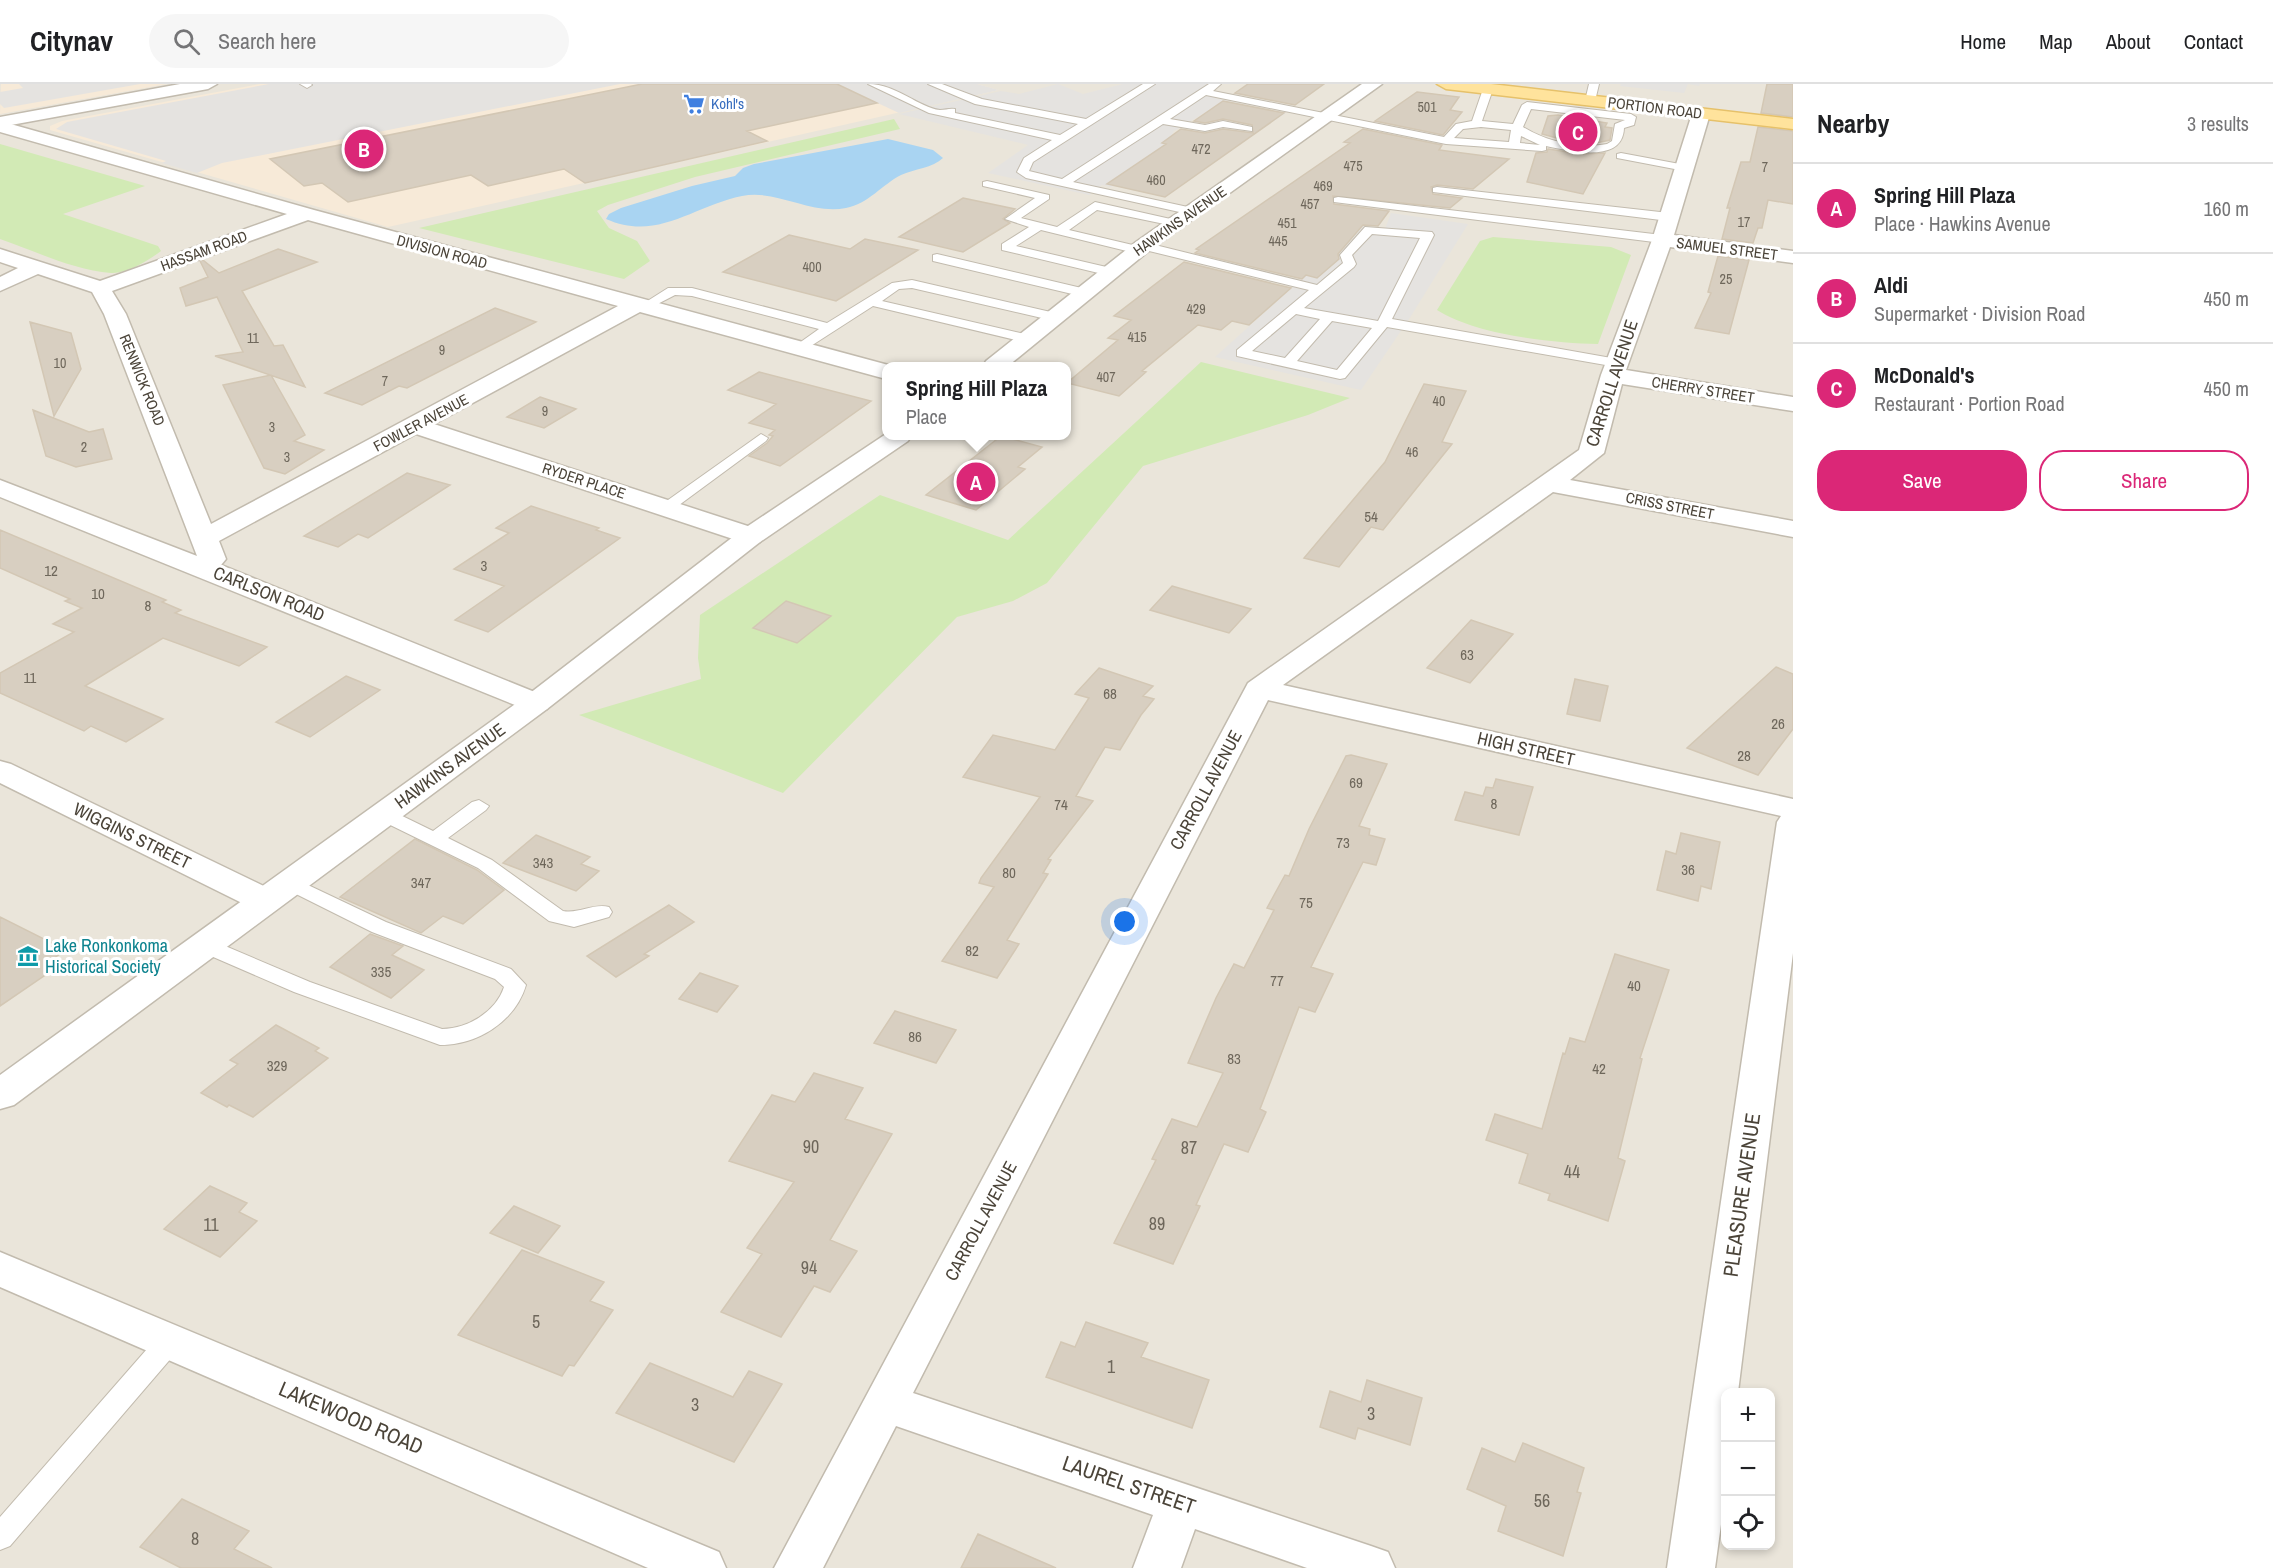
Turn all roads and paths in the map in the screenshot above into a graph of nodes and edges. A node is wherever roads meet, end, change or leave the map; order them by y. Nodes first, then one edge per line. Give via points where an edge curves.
1 (208, 84) edge
2 (873, 84) edge
3 (933, 84) edge
4 (1150, 84) edge
5 (1216, 84) edge
6 (1373, 84) edge
7 (1446, 84) edge
8 (1488, 89) junction
9 (1203, 92) junction
10 (1592, 92) edge
11 (1530, 99) junction
12 (979, 102) junction
13 (940, 113) junction
14 (1701, 114) junction
15 (1327, 115) junction
16 (1632, 115) junction
17 (1161, 120) junction
18 (1088, 123) junction
19 (0, 124) edge
20 (1476, 124) junction
21 (1793, 124) edge
22 (1517, 128) junction
23 (1248, 129) dead end
24 (1062, 139) junction
25 (1446, 141) junction
26 (1514, 145) junction
27 (1621, 156) junction
28 (1685, 168) junction
29 (1064, 183) junction
30 (987, 184) dead end
31 (1437, 190) dead end
32 (1338, 201) dead end
33 (1115, 211) junction
34 (1193, 212) junction
35 (307, 214) junction
36 (1138, 216) junction
37 (1175, 224) junction
38 (1039, 226) junction
39 (1059, 231) junction
40 (1664, 232) junction
41 (1080, 236) junction
42 (1102, 241) junction
43 (1141, 248) junction
44 (0, 255) edge
45 (937, 258) dead end
46 (1793, 258) edge
47 (36, 267) junction
48 (1111, 272) junction
49 (0, 285) edge
50 (100, 288) junction
51 (1319, 289) junction
52 (1085, 293) junction
53 (871, 302) junction
54 (640, 306) junction
55 (1294, 310) junction
56 (1329, 316) junction
57 (1055, 317) junction
58 (1382, 324) junction
59 (830, 328) junction
60 (1028, 339) junction
61 (800, 349) junction
62 (999, 362) edge
63 (1288, 363) junction
64 (1615, 369) junction
65 (882, 371) edge
66 (1793, 404) edge
67 (416, 426) junction
68 (761, 438) dead end
69 (892, 440) edge
70 (1547, 483) junction
71 (0, 488) edge
72 (666, 508) junction
73 (1793, 529) edge
74 (752, 536) junction
75 (205, 538) junction
76 (216, 573) junction
77 (1259, 689) junction
78 (536, 703) junction
79 (0, 771) edge
80 (479, 806) dead end
81 (1793, 809) edge
82 (383, 814) junction
83 (1793, 822) edge
84 (434, 839) junction
85 (277, 891) junction
86 (602, 912) dead end
87 (204, 945) junction
88 (0, 1095) edge
89 (0, 1269) edge
90 (170, 1341) junction
91 (886, 1403) junction
92 (1181, 1502) junction
93 (0, 1537) edge
94 (702, 1568) edge
95 (798, 1568) edge
96 (1157, 1568) edge
97 (1371, 1568) edge
98 (1691, 1568) edge

1 - 19 street
2 - 13 lane
3 - 12 lane
4 - 18 lane
5 - 9 lane
6 - 15 street, HAWKINS AVENUE
7 - 8 main road, PORTION ROAD
8 - 11 main road, PORTION ROAD
8 - 20 lane
9 - 15 lane
9 - 17 lane
10 - 11 main road, PORTION ROAD
10 - 16 main road, PORTION ROAD
11 - 16 lane
11 - 22 lane
12 - 13 lane
12 - 18 lane
13 - 24 lane
14 - 16 main road, PORTION ROAD
14 - 21 main road, PORTION ROAD
14 - 28 street, CARROLL AVENUE
15 - 25 lane via 1357,125
15 - 34 street, HAWKINS AVENUE
16 - 22 lane via 1619,126 1616,143 1598,150 1546,143
16 - 27 lane
17 - 23 lane via 1205,128 1223,124
17 - 29 lane
18 - 24 lane
19 - 35 street, DIVISION ROAD
20 - 22 lane
20 - 25 lane via 1460,126
22 - 26 lane
24 - 29 lane via 1028,160 1023,172
25 - 26 lane
26 - 27 lane
27 - 28 lane
28 - 40 street, CARROLL AVENUE
29 - 34 lane
30 - 38 lane via 1045,197 1011,219
31 - 40 lane
32 - 40 lane
33 - 36 lane
33 - 39 lane via 1095,206
33 - 41 lane
34 - 37 street, HAWKINS AVENUE
35 - 50 street, HASSAM ROAD
35 - 54 street, DIVISION ROAD
36 - 37 lane
36 - 42 lane
37 - 43 street, HAWKINS AVENUE
38 - 39 lane
38 - 48 lane via 1006,246
39 - 41 lane
40 - 46 street, SAMUEL STREET
40 - 64 street, CARROLL AVENUE
41 - 42 lane
42 - 43 lane
43 - 48 street, HAWKINS AVENUE
43 - 51 lane
44 - 47 street
45 - 52 lane
47 - 49 street
47 - 50 street
48 - 52 street, HAWKINS AVENUE
50 - 75 street, RENWICK ROAD via 115,314
51 - 55 lane
51 - 58 lane via 1350,264 1346,255 1370,230 1428,235
52 - 57 street, HAWKINS AVENUE
53 - 57 lane via 896,286 912,284
53 - 59 lane
53 - 60 lane
54 - 59 lane via 673,291 692,292
54 - 61 street, DIVISION ROAD
54 - 67 street, FOWLER AVENUE
55 - 56 lane
55 - 63 lane via 1242,353
56 - 58 lane
56 - 63 lane
57 - 60 street, HAWKINS AVENUE
58 - 63 lane via 1340,375
58 - 64 lane
59 - 61 lane
60 - 62 street, HAWKINS AVENUE
61 - 65 street, DIVISION ROAD
64 - 66 street, CHERRY STREET
64 - 70 street, CARROLL AVENUE via 1591,453
67 - 72 street, RYDER PLACE
67 - 75 street, FOWLER AVENUE
68 - 72 lane
69 - 74 street, HAWKINS AVENUE
70 - 73 street, CRISS STREET
70 - 77 street, CARROLL AVENUE
71 - 76 street, CARLSON ROAD
72 - 74 street, RYDER PLACE
74 - 78 street, HAWKINS AVENUE
75 - 76 street, RENWICK ROAD
76 - 78 street, CARLSON ROAD
77 - 81 street, HIGH STREET
77 - 91 street, CARROLL AVENUE
78 - 82 street, HAWKINS AVENUE
79 - 85 street, WIGGINS STREET
80 - 84 lane
82 - 84 lane
82 - 85 street, HAWKINS AVENUE
83 - 98 street, PLEASURE AVENUE
84 - 86 lane via 485,864 556,916 574,920
85 - 87 street, HAWKINS AVENUE
85 - 87 lane via 503,974 515,985 514,995 479,1029 461,1036 440,1037 302,987
87 - 88 street, HAWKINS AVENUE
89 - 90 street, LAKEWOOD ROAD
90 - 93 lane
90 - 94 street, LAKEWOOD ROAD
91 - 92 street, LAUREL STREET
91 - 95 street, CARROLL AVENUE
92 - 96 street
92 - 97 street, LAUREL STREET

